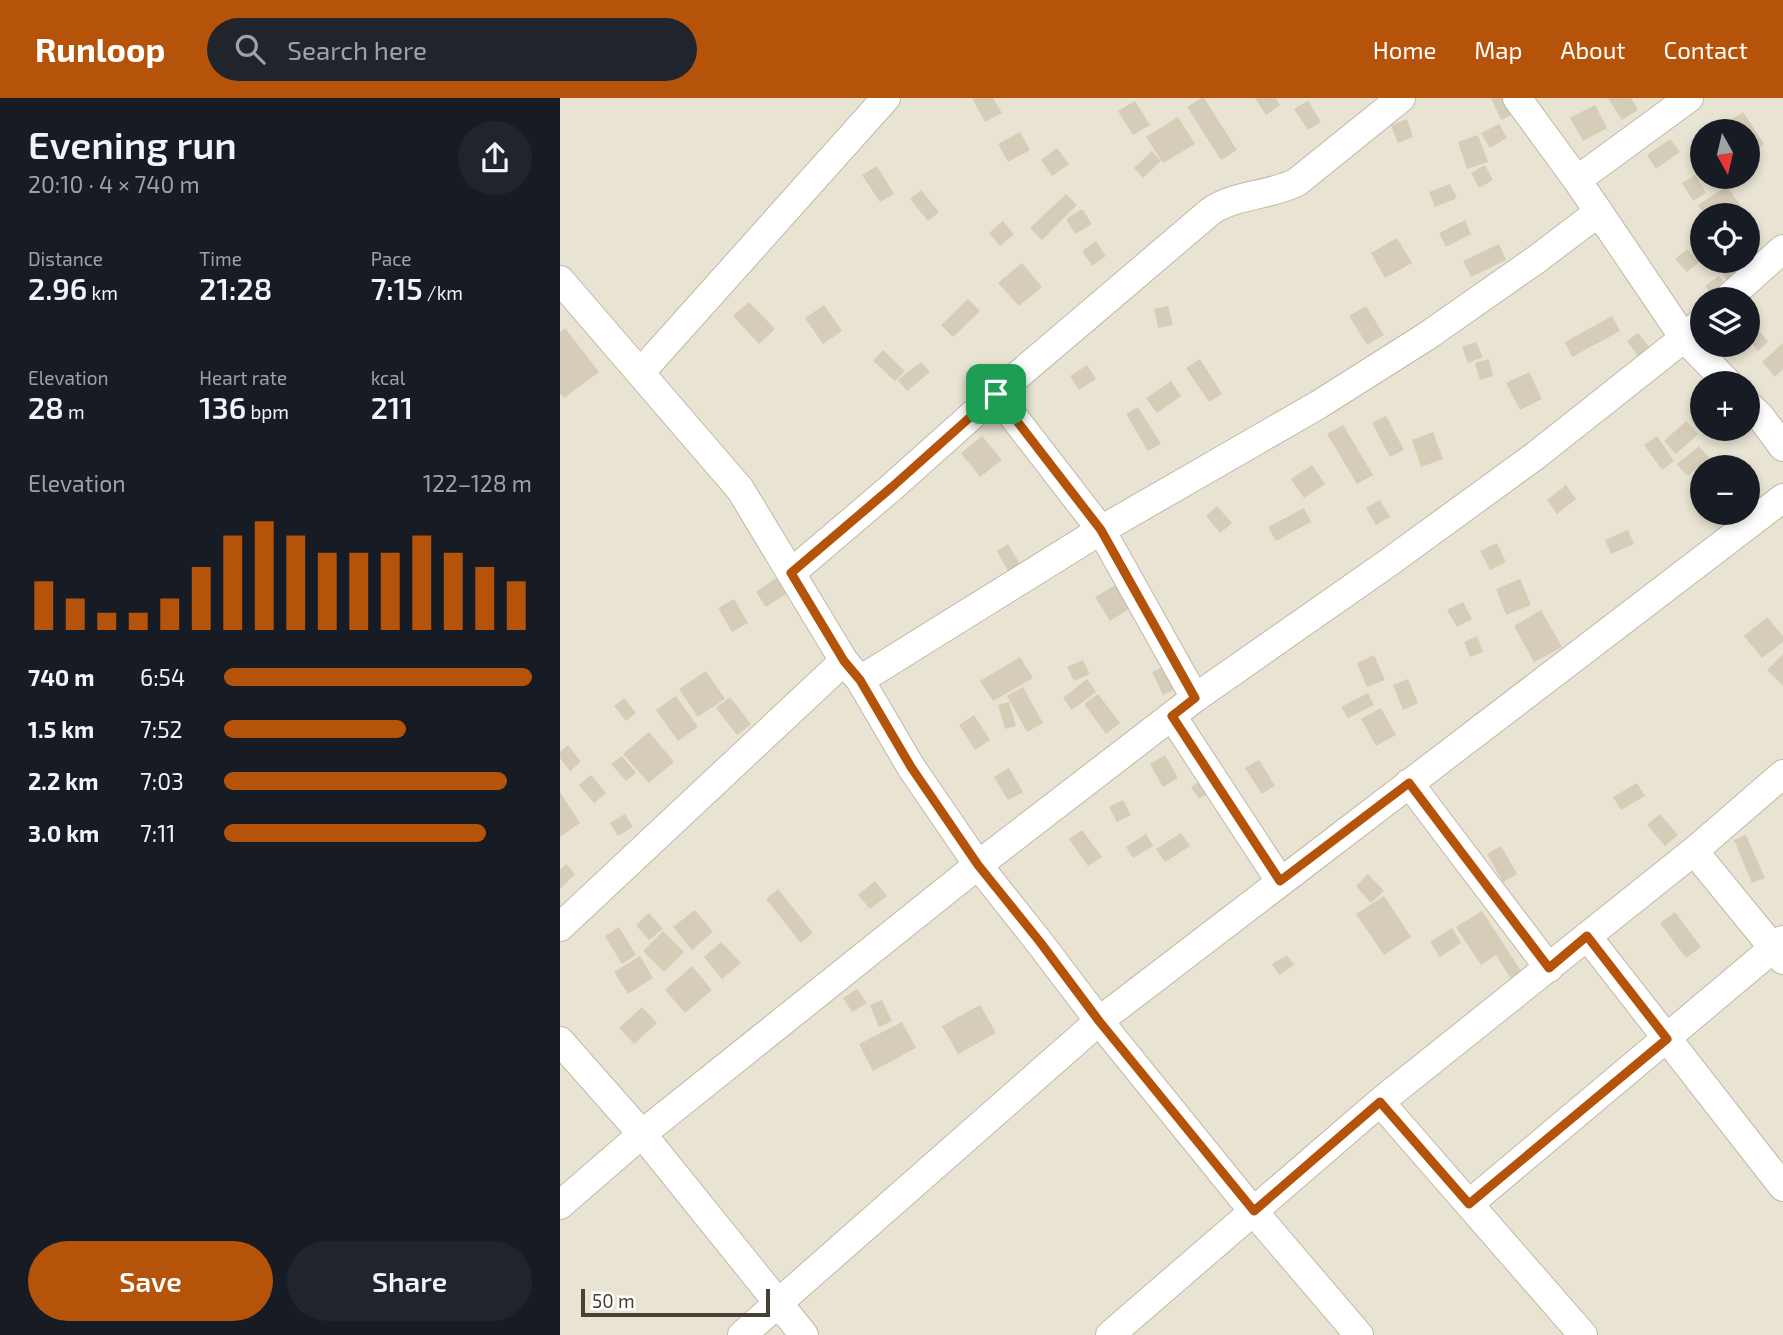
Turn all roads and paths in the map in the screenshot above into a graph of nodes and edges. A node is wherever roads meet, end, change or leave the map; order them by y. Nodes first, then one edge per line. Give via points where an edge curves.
1 (886, 98) edge
2 (1401, 98) edge
3 (1517, 98) edge
4 (1689, 98) edge
5 (1577, 180) junction
6 (1599, 212) junction
7 (1783, 249) edge
8 (560, 281) edge
9 (1740, 287) edge
10 (1690, 326) edge
11 (1690, 332) edge
12 (640, 373) junction
13 (996, 394) junction
14 (1760, 416) edge
15 (1783, 447) edge
16 (1783, 498) edge
17 (1101, 530) junction
18 (791, 573) junction
19 (852, 671) junction
20 (1195, 698) junction
21 (1172, 716) junction
22 (1783, 774) edge
23 (1409, 783) junction
24 (1694, 851) junction
25 (978, 865) junction
26 (1280, 881) junction
27 (560, 927) edge
28 (1587, 936) junction
29 (1780, 950) edge
30 (1549, 968) junction
31 (1099, 1021) junction
32 (1667, 1039) junction
33 (560, 1041) edge
34 (1380, 1102) junction
35 (642, 1134) junction
36 (1783, 1187) edge
37 (1469, 1204) junction
38 (560, 1205) edge
39 (1254, 1211) junction
40 (778, 1303) junction
41 (1346, 1331) edge
42 (742, 1335) edge
43 (804, 1335) edge
44 (1110, 1335) edge
45 (1583, 1335) edge

1 - 12 street
2 - 13 street via 1297,182 1211,211
3 - 5 street
4 - 5 street
5 - 6 street
6 - 10 street
6 - 17 street via 1427,336 1318,405
7 - 9 street
8 - 12 street
11 - 20 street via 1535,456
12 - 18 street via 740,489
13 - 17 street
13 - 18 street
14 - 15 street
16 - 23 street
17 - 19 street
17 - 20 street
18 - 19 street
19 - 25 street
19 - 27 street
20 - 21 street
21 - 25 street
21 - 26 street
22 - 24 street
23 - 26 street
23 - 30 street
24 - 28 street
24 - 29 street
25 - 31 street
25 - 35 street
26 - 31 street
28 - 30 street
28 - 32 street
29 - 32 street
30 - 34 street
31 - 39 street
31 - 40 street
32 - 36 street
32 - 37 street
33 - 35 street
34 - 37 street
34 - 39 street
35 - 38 street
35 - 40 street
37 - 45 street
39 - 41 street
39 - 44 street
40 - 42 street
40 - 43 street

